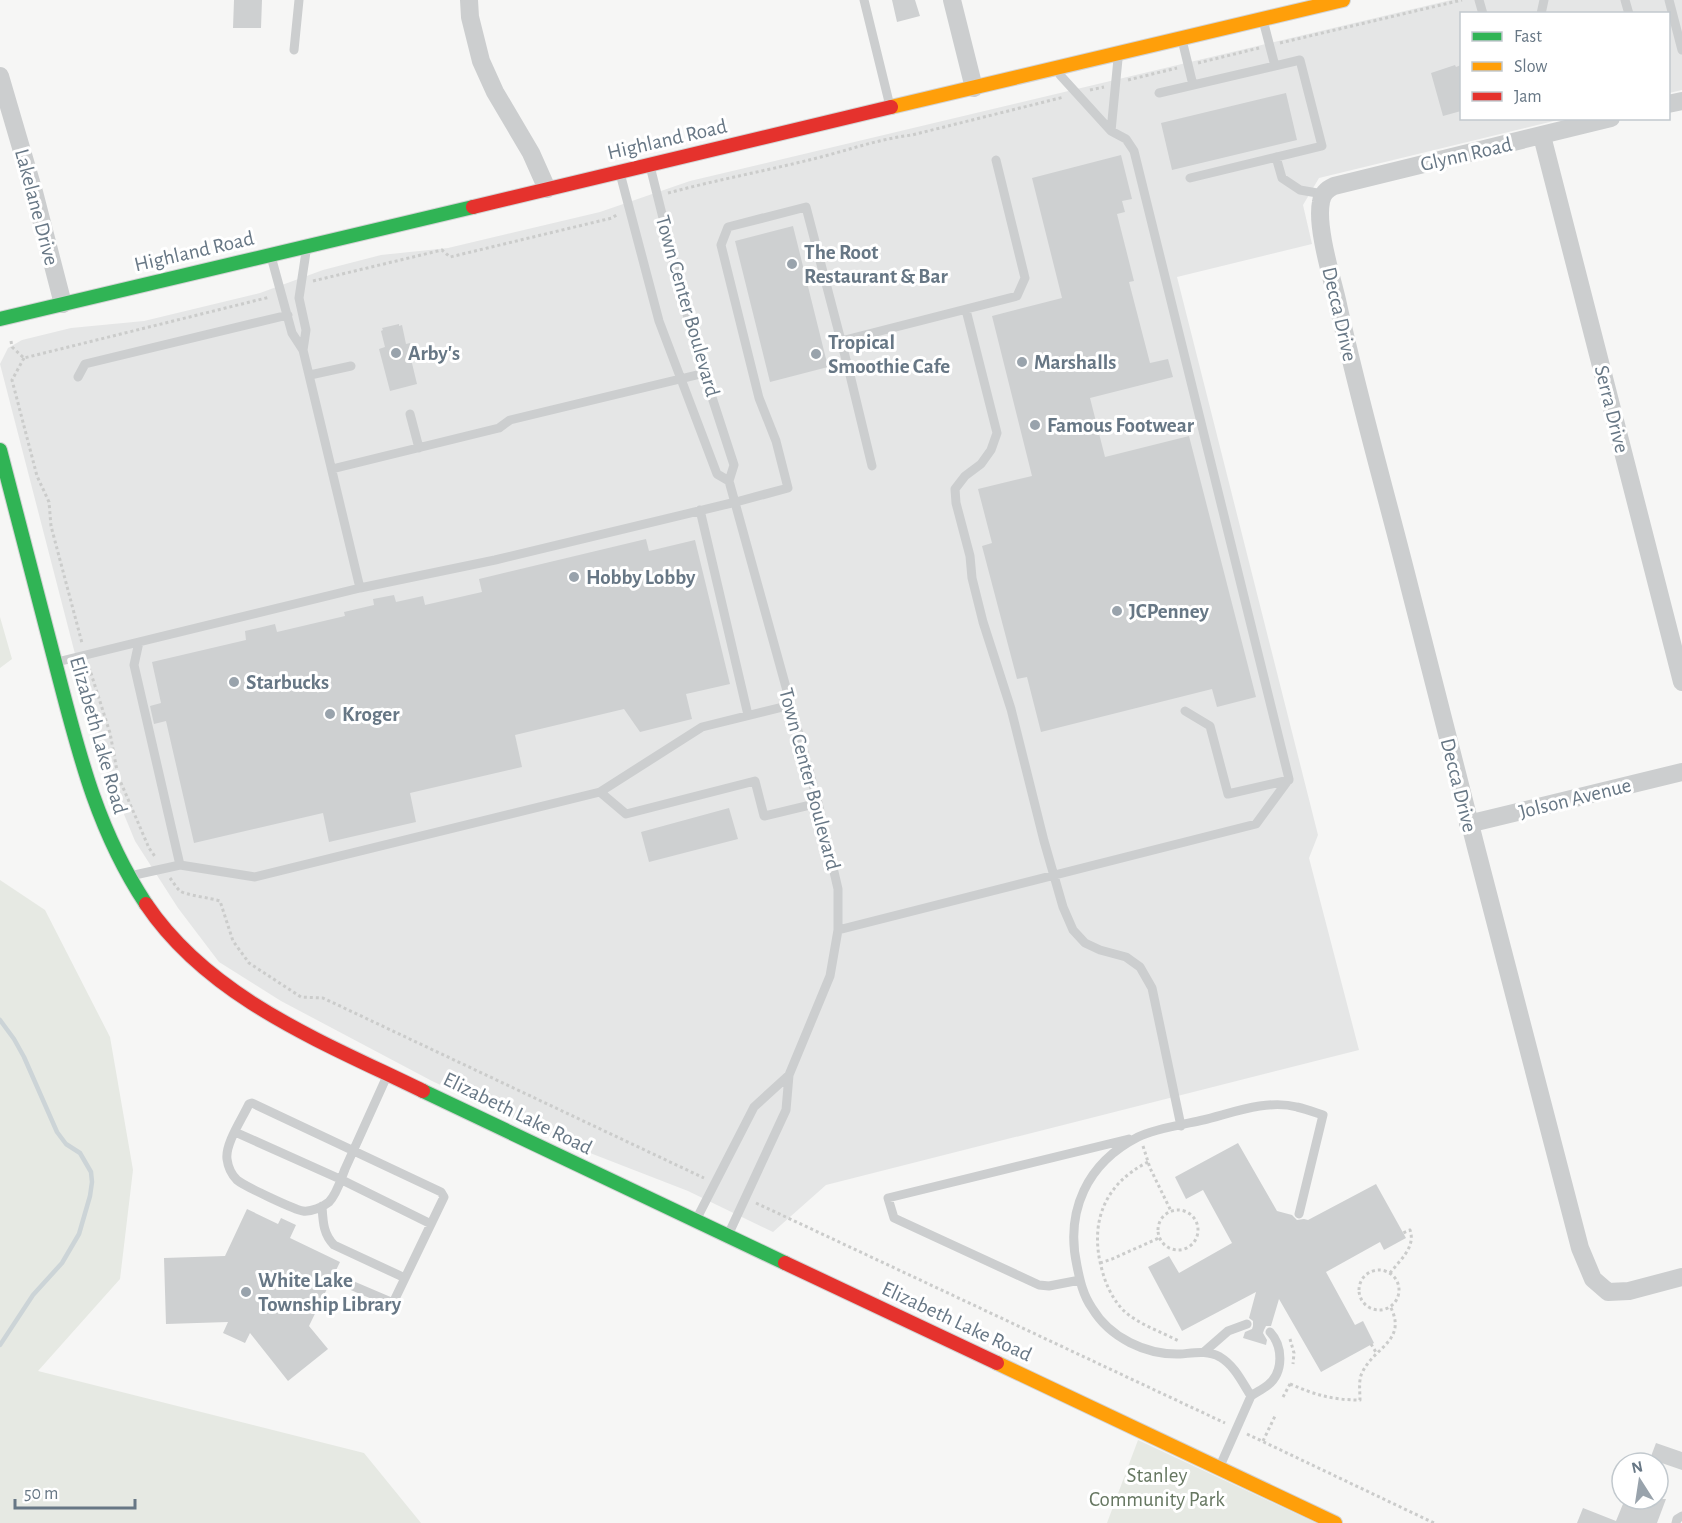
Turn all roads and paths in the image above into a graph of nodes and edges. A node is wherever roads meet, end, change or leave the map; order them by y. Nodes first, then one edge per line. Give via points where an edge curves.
1 (299, 0) edge
2 (469, 0) edge
3 (864, 0) edge
4 (952, 0) edge
5 (1343, 0) edge
6 (1462, 0) edge
7 (1669, 0) edge
8 (1677, 11) edge
9 (1263, 19) junction
10 (1182, 38) junction
11 (1270, 46) junction
12 (294, 50) dead end
13 (1682, 50) edge
14 (1119, 54) junction
15 (1188, 65) junction
16 (1275, 66) junction
17 (1054, 69) junction
18 (0, 76) edge
19 (1129, 80) dead end
20 (1192, 85) junction
21 (1108, 86) dead end
22 (974, 88) junction
23 (1086, 91) dead end
24 (1159, 93) dead end
25 (1052, 100) dead end
26 (891, 108) junction
27 (1603, 120) edge
28 (1111, 131) junction
29 (1542, 136) junction
30 (1276, 157) junction
31 (996, 160) dead end
32 (650, 165) junction
33 (620, 172) junction
34 (1190, 178) dead end
35 (546, 189) junction
36 (676, 191) dead end
37 (1323, 194) junction
38 (616, 215) dead end
39 (308, 246) junction
40 (271, 255) junction
41 (310, 282) dead end
42 (273, 295) dead end
43 (63, 304) junction
44 (966, 310) junction
45 (288, 315) junction
46 (0, 319) edge
47 (841, 341) junction
48 (12, 347) dead end
49 (303, 350) junction
50 (24, 358) junction
51 (351, 366) dead end
52 (705, 373) junction
53 (310, 375) junction
54 (78, 377) dead end
55 (681, 379) junction
56 (410, 414) dead end
57 (419, 448) junction
58 (0, 450) edge
59 (872, 466) dead end
60 (332, 469) junction
61 (729, 481) junction
62 (736, 502) junction
63 (700, 510) junction
64 (360, 588) junction
65 (139, 642) junction
66 (85, 655) junction
67 (55, 662) junction
68 (1682, 682) edge
69 (791, 705) junction
70 (1185, 711) dead end
71 (748, 716) junction
72 (1682, 772) edge
73 (1289, 780) junction
74 (600, 792) junction
75 (818, 803) junction
76 (1468, 824) junction
77 (180, 865) junction
78 (164, 869) junction
79 (1054, 876) junction
80 (128, 877) junction
81 (838, 930) junction
82 (388, 1074) junction
83 (789, 1075) junction
84 (1181, 1126) junction
85 (235, 1132) junction
86 (1140, 1136) junction
87 (353, 1151) junction
88 (1148, 1162) junction
89 (340, 1179) junction
90 (715, 1184) junction
91 (745, 1198) junction
92 (322, 1206) junction
93 (1171, 1211) junction
94 (1299, 1214) dead end
95 (696, 1221) junction
96 (431, 1224) junction
97 (1403, 1233) dead end
98 (727, 1236) junction
99 (1160, 1238) junction
100 (1100, 1263) junction
101 (1390, 1273) junction
102 (1682, 1277) edge
103 (405, 1278) junction
104 (339, 1280) dead end
105 (1080, 1280) junction
106 (1390, 1306) junction
107 (1247, 1324) dead end
108 (1270, 1332) dead end
109 (1187, 1340) dead end
110 (1371, 1344) dead end
111 (1204, 1352) junction
112 (1377, 1354) junction
113 (1251, 1396) junction
114 (1283, 1397) dead end
115 (1276, 1414) dead end
116 (1236, 1429) junction
117 (1263, 1441) junction
118 (1220, 1468) junction
119 (1682, 1516) edge
120 (1330, 1522) edge
121 (1434, 1523) edge
122 (1676, 1523) edge

1 - 12 lane
2 - 35 street via 481,62 531,153
3 - 26 lane
4 - 22 street
5 - 9 main road, Highland Road
6 - 11 path
7 - 8 lane
8 - 13 lane
9 - 10 main road, Highland Road
9 - 11 lane
10 - 14 main road, Highland Road
10 - 15 lane
11 - 15 path
11 - 16 lane
14 - 17 main road, Highland Road
14 - 28 lane
15 - 19 path
15 - 20 lane
16 - 20 lane
16 - 30 lane via 1300,60 1322,146
17 - 22 main road, Highland Road
17 - 28 lane
18 - 43 street, Lakelane Drive
20 - 24 lane
21 - 23 path
22 - 26 main road, Highland Road
25 - 36 path
26 - 32 main road, Highland Road
27 - 29 street, Glynn Road
28 - 73 lane via 1126,139 1134,151
29 - 37 street, Glynn Road via 1334,186
29 - 68 street, Serra Drive
30 - 34 lane
30 - 37 lane via 1282,178 1300,190
31 - 44 lane via 1025,278 1017,296
32 - 33 main road, Highland Road
32 - 52 lane, Town Center Boulevard
33 - 35 main road, Highland Road
33 - 55 lane, Town Center Boulevard via 659,321
35 - 39 main road, Highland Road
37 - 76 street, Decca Drive via 1323,238 1344,335
38 - 41 path via 450,257 442,250
39 - 40 main road, Highland Road
39 - 49 lane via 299,298 306,330
40 - 43 main road, Highland Road
40 - 45 lane
42 - 50 path
43 - 46 main road, Highland Road
44 - 47 lane
44 - 79 lane via 997,433 981,464 955,489 956,503 983,622 1011,709
45 - 49 lane via 292,333
45 - 54 lane via 84,364
47 - 59 lane
47 - 62 lane via 807,207 728,227 721,245 759,398 788,488
48 - 50 path
49 - 53 lane
50 - 66 path via 12,380 49,502 51,526
51 - 53 lane
52 - 55 lane
52 - 61 lane, Town Center Boulevard via 734,465
53 - 60 lane
55 - 57 lane via 510,420 499,428
55 - 61 lane, Town Center Boulevard via 717,474
56 - 57 lane
57 - 60 lane
58 - 67 main road, Elizabeth Lake Road
60 - 64 lane
61 - 62 lane, Town Center Boulevard
62 - 63 lane
62 - 69 lane, Town Center Boulevard
63 - 64 lane
63 - 71 lane
64 - 65 lane
65 - 66 lane
65 - 77 lane via 134,665
66 - 67 lane
66 - 78 path via 110,733 118,776 149,848
67 - 80 main road, Elizabeth Lake Road via 89,789
69 - 71 lane
69 - 75 lane, Town Center Boulevard
70 - 73 lane via 1210,726 1228,794
71 - 74 lane via 702,727
72 - 76 street, Jolson Avenue
73 - 79 lane via 1256,824
74 - 75 lane via 626,814 754,781 764,816
74 - 77 lane via 255,877
75 - 81 lane, Town Center Boulevard via 838,889
76 - 102 street, Decca Drive via 1580,1248 1593,1279 1608,1292 1629,1291
77 - 78 lane
78 - 80 lane
78 - 90 path via 179,890 220,901 232,941 249,963 301,997 323,998
79 - 81 lane
79 - 84 lane via 1073,930 1084,943 1126,957 1140,967 1152,988
80 - 82 main road, Elizabeth Lake Road via 164,927 222,982 285,1023
81 - 83 lane, Town Center Boulevard via 830,976
82 - 87 lane
82 - 95 main road, Elizabeth Lake Road
83 - 90 lane, Town Center Boulevard via 754,1107
83 - 91 lane, Town Center Boulevard via 786,1110
84 - 86 lane
84 - 94 lane via 1270,1105 1296,1106 1323,1115
85 - 87 lane via 252,1103
85 - 89 lane
85 - 92 lane via 226,1156 234,1178 301,1211
86 - 88 path
86 - 105 lane via 1101,1164 1081,1195 1073,1238
86 - 105 lane via 888,1198 894,1218 1039,1285
87 - 89 lane
87 - 96 lane via 441,1192 444,1197
88 - 93 path
88 - 100 path via 1125,1177 1105,1202 1097,1232
89 - 92 lane via 333,1195
89 - 96 lane
90 - 95 lane, Town Center Boulevard
91 - 98 lane, Town Center Boulevard
91 - 116 path
92 - 103 lane via 325,1232 334,1245
93 - 99 path via 1160,1222
93 - 99 path via 1183,1210 1194,1217 1198,1234 1191,1245 1180,1250 1168,1247
95 - 98 main road, Elizabeth Lake Road
96 - 103 lane
97 - 101 path via 1410,1230 1411,1244
98 - 118 main road, Elizabeth Lake Road
99 - 100 path
100 - 109 path via 1110,1292 1128,1314 1180,1342
101 - 106 path via 1397,1281 1398,1292
101 - 106 path via 1369,1272 1361,1280 1359,1290 1370,1307 1380,1310
103 - 104 lane via 393,1303
105 - 111 lane via 1094,1311 1125,1340 1159,1353
106 - 112 path via 1395,1328
107 - 111 lane via 1228,1331
108 - 113 lane via 1279,1347 1279,1362 1270,1383
110 - 112 path
111 - 113 lane via 1227,1362
112 - 114 path via 1361,1373 1360,1400 1324,1397 1290,1384
113 - 116 lane
115 - 117 path
116 - 117 path
116 - 118 lane
117 - 121 path
118 - 120 main road, Elizabeth Lake Road
119 - 122 lane

